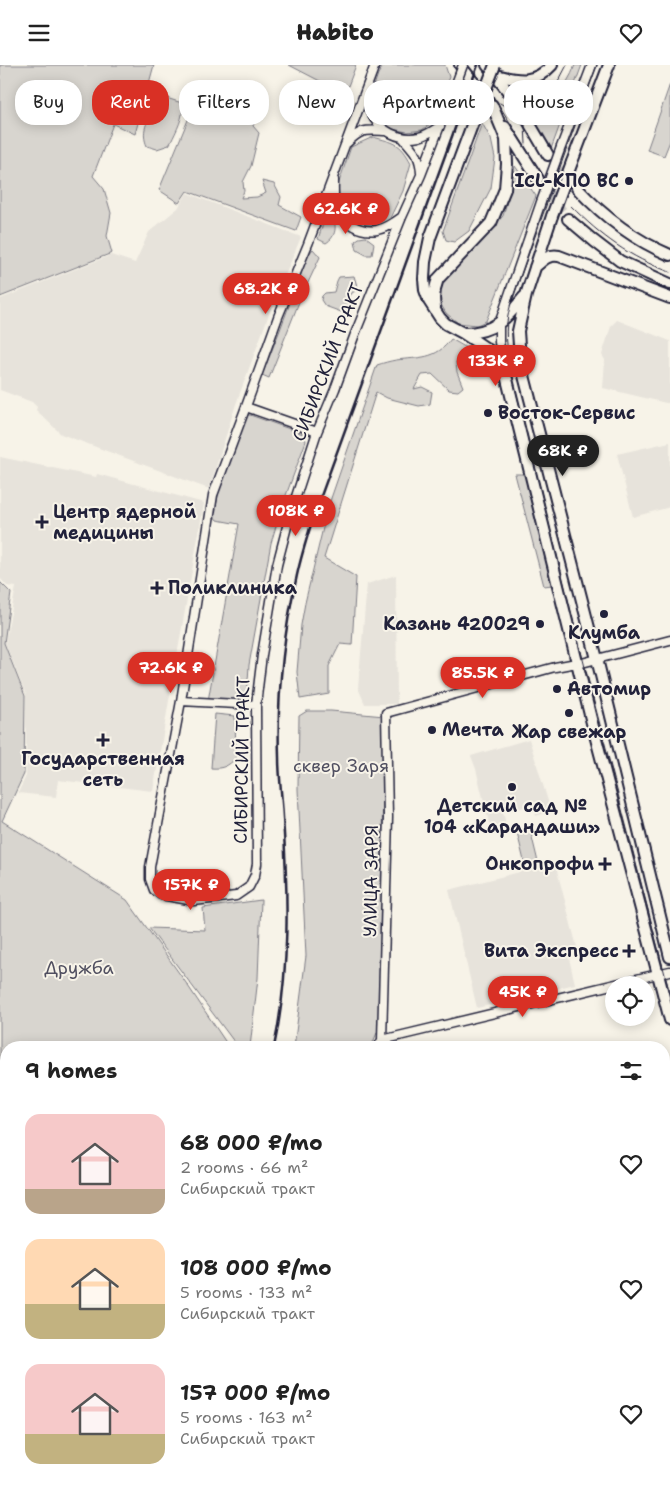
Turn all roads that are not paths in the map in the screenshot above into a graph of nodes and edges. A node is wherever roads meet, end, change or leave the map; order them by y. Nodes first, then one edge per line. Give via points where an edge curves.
1 (375, 65) edge
2 (461, 65) edge
3 (487, 65) edge
4 (552, 65) edge
5 (592, 65) edge
6 (609, 65) edge
7 (495, 70) edge
8 (369, 80) edge
9 (457, 80) edge
10 (473, 80) edge
11 (364, 93) edge
12 (494, 108) edge
13 (494, 110) edge
14 (379, 125) edge
15 (441, 125) joint
16 (386, 131) junction
17 (403, 138) junction
18 (345, 145) junction
19 (548, 155) tunnel mouth
20 (334, 175) junction
21 (421, 175) junction
22 (538, 179) tunnel mouth
23 (577, 188) tunnel mouth
24 (402, 217) junction
25 (568, 219) tunnel mouth
26 (670, 255) edge
27 (535, 268) junction
28 (670, 284) edge
29 (526, 295) junction
30 (670, 298) edge
31 (435, 311) junction
32 (499, 324) junction
33 (464, 333) junction
34 (502, 359) junction
35 (246, 407) junction
36 (317, 432) junction
37 (670, 640) edge
38 (596, 659) junction
39 (578, 664) junction
40 (182, 701) junction
41 (256, 705) junction
42 (670, 957) edge
43 (670, 971) edge
44 (658, 974) junction
45 (670, 1020) edge
46 (380, 1041) edge
47 (392, 1041) edge

1 - 8 street, СИБИРСКИЙ ТРАКТ
2 - 9 street, СИБИРСКИЙ ТРАКТ, bridge
2 - 10 main road
3 - 7 main road
4 - 7 main road via 542,74 524,81
5 - 32 street, bridge
6 - 27 main road, bridge
7 - 19 main road
7 - 31 main road, bridge via 430,238 424,279
11 - 18 street, СИБИРСКИЙ ТРАКТ
12 - 22 main road
13 - 31 main road via 506,139 505,189 491,223 438,279
14 - 16 street
15 - 17 street via 420,137
15 - 21 street, СИБИРСКИЙ ТРАКТ
16 - 17 street
16 - 18 street via 357,133
17 - 21 street via 420,161
18 - 20 street, СИБИРСКИЙ ТРАКТ
20 - 24 street via 336,208 353,226 377,230
20 - 35 street, СИБИРСКИЙ ТРАКТ
21 - 24 street, СИБИРСКИЙ ТРАКТ
23 - 26 main road via 622,229
24 - 36 street, СИБИРСКИЙ ТРАКТ
25 - 28 main road via 620,261
27 - 29 main road
27 - 30 main road via 546,258 559,256
29 - 32 main road
29 - 38 main road via 518,331 520,360
31 - 33 main road via 446,324
32 - 33 main road via 484,331
32 - 34 street
33 - 34 main road
34 - 39 main road
35 - 36 street
35 - 40 street, СИБИРСКИЙ ТРАКТ via 213,495
36 - 41 street, СИБИРСКИЙ ТРАКТ via 277,565
37 - 38 street
38 - 39 street
38 - 42 main road
39 - 44 main road
39 - 46 street, УЛИЦА ЗАРЯ via 555,667 386,713 388,817
40 - 41 street
40 - 41 street, СИБИРСКИЙ ТРАКТ via 150,879 154,890 161,895 194,901 236,896 250,887 255,875
43 - 44 street
44 - 45 main road
44 - 47 street

